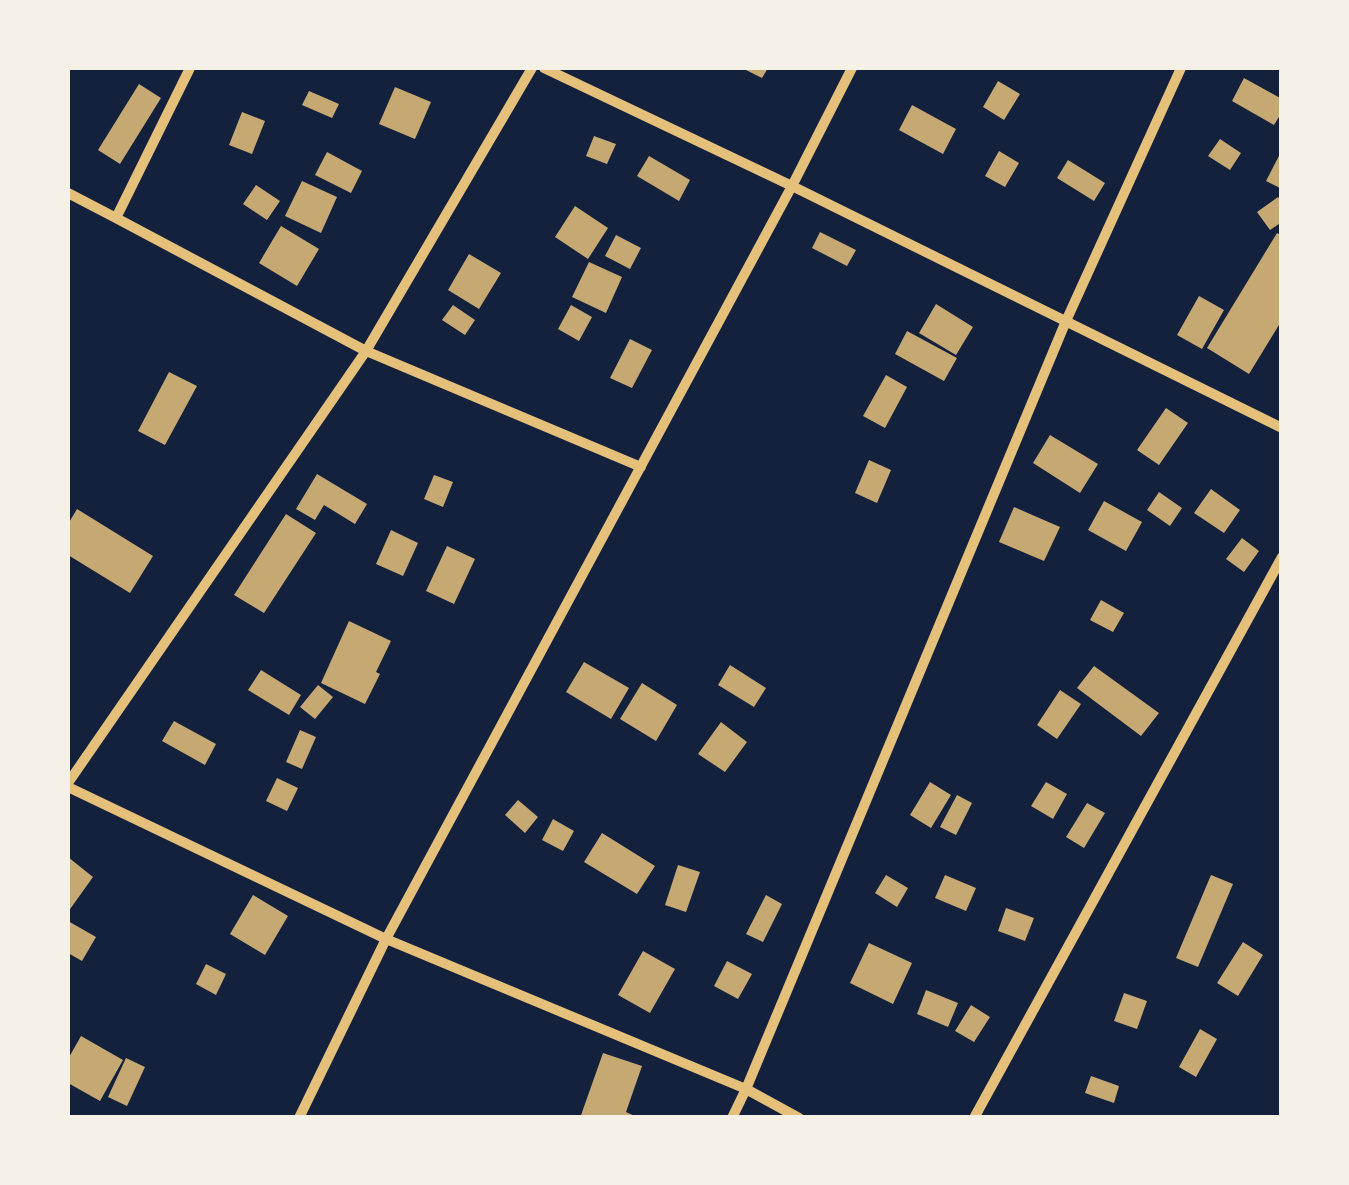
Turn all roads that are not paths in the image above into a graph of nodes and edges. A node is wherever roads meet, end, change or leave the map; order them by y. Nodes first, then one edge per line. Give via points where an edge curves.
1 (190, 68) edge
2 (532, 68) edge
3 (544, 68) edge
4 (852, 68) edge
5 (1181, 68) edge
6 (792, 186) junction
7 (68, 193) edge
8 (116, 218) junction
9 (1066, 321) junction
10 (366, 351) junction
11 (1282, 428) edge
12 (641, 467) junction
13 (1282, 557) edge
14 (68, 785) edge
15 (386, 938) junction
16 (746, 1089) junction
17 (298, 1118) edge
18 (732, 1118) edge
19 (798, 1118) edge
20 (974, 1118) edge

1 - 8 street
2 - 10 street
3 - 6 street
4 - 6 street
5 - 9 street
6 - 9 street
6 - 12 street
7 - 8 street
8 - 10 street
9 - 11 street
9 - 16 street
10 - 12 street
10 - 14 street
12 - 15 street
13 - 20 street
14 - 15 street
15 - 16 street
15 - 17 street
16 - 18 street
16 - 19 street

